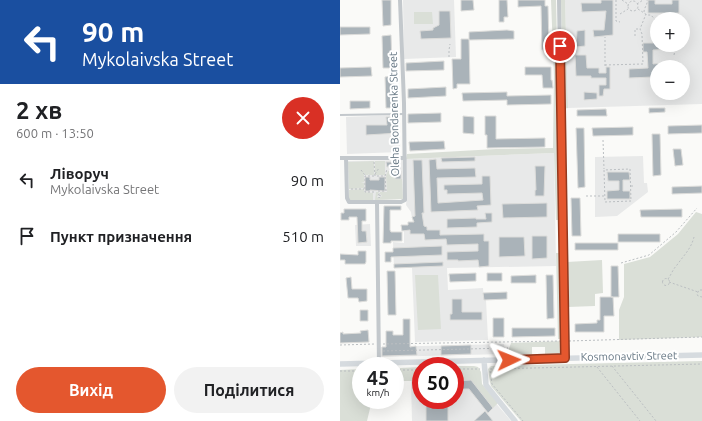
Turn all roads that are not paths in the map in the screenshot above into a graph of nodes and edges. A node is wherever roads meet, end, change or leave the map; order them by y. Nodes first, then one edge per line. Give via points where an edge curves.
1 (400, 0) edge
2 (559, 0) edge
3 (404, 114) junction
4 (340, 115) edge
5 (340, 158) edge
6 (346, 158) junction
7 (404, 158) junction
8 (377, 203) junction
9 (702, 355) edge
10 (379, 357) edge
11 (565, 358) junction
12 (484, 360) junction
13 (404, 363) edge
14 (340, 364) edge
15 (352, 364) edge
16 (515, 421) edge

1 - 3 street, Oleha Bondarenka Street
2 - 11 street
3 - 4 lane
3 - 7 street, Oleha Bondarenka Street
5 - 6 street
6 - 7 street
6 - 8 street, Oleha Bondarenka Street via 348,201
7 - 8 street, Oleha Bondarenka Street via 405,200
8 - 10 street
9 - 11 main road, Kosmonavtiv Street
11 - 12 main road, Kosmonavtiv Street
12 - 13 main road, Kosmonavtiv Street
12 - 16 main road via 486,385
14 - 15 main road, Kosmonavtiv Street

